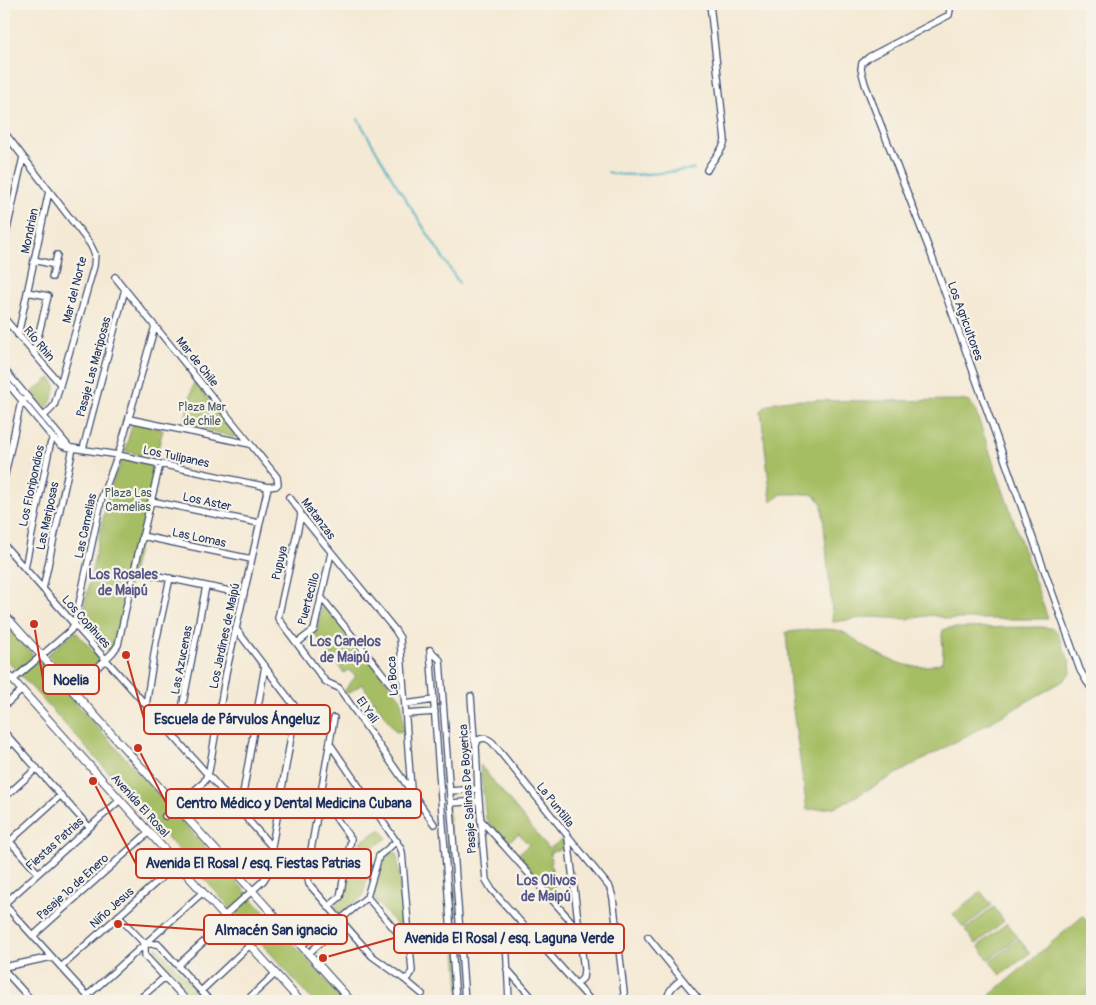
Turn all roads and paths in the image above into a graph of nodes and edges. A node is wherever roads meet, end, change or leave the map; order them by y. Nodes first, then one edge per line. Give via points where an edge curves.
1 (710, 4) edge
2 (948, 4) edge
3 (4, 132) edge
4 (23, 157) junction
5 (707, 170) dead end
6 (50, 191) junction
7 (4, 243) edge
8 (57, 256) dead end
9 (34, 260) junction
10 (55, 265) junction
11 (52, 277) dead end
12 (115, 277) dead end
13 (125, 289) junction
14 (27, 292) junction
15 (4, 318) edge
16 (155, 326) junction
17 (18, 334) junction
18 (34, 353) junction
19 (4, 369) edge
20 (4, 379) edge
21 (60, 384) junction
22 (25, 399) junction
23 (44, 416) junction
24 (129, 419) junction
25 (53, 438) junction
26 (250, 444) junction
27 (71, 447) junction
28 (83, 449) junction
29 (118, 455) junction
30 (160, 464) junction
31 (4, 479) edge
32 (278, 484) joint
33 (268, 487) junction
34 (289, 497) dead end
35 (151, 501) junction
36 (301, 515) junction
37 (260, 523) junction
38 (142, 536) junction
39 (4, 545) edge
40 (331, 553) junction
41 (252, 559) junction
42 (25, 568) junction
43 (134, 571) junction
44 (170, 578) junction
45 (206, 586) junction
46 (43, 589) junction
47 (244, 594) junction
48 (321, 597) junction
49 (4, 614) edge
50 (279, 615) joint
51 (74, 624) junction
52 (236, 629) junction
53 (297, 643) junction
54 (41, 656) junction
55 (106, 660) junction
56 (265, 666) junction
57 (4, 670) edge
58 (13, 680) junction
59 (1092, 689) edge
60 (22, 690) junction
61 (404, 691) junction
62 (73, 692) junction
63 (471, 696) dead end
64 (434, 700) junction
65 (405, 704) junction
66 (146, 705) junction
67 (4, 706) edge
68 (435, 712) junction
69 (406, 714) junction
70 (334, 718) dead end
71 (4, 732) edge
72 (174, 736) junction
73 (12, 742) junction
74 (330, 744) junction
75 (476, 746) junction
76 (4, 750) edge
77 (447, 755) junction
78 (438, 756) junction
79 (37, 768) junction
80 (208, 774) junction
81 (478, 789) junction
82 (411, 791) junction
83 (450, 791) junction
84 (61, 795) junction
85 (4, 798) edge
86 (321, 798) junction
87 (120, 800) junction
88 (479, 801) junction
89 (450, 803) junction
90 (176, 807) junction
91 (240, 811) junction
92 (165, 816) dead end
93 (481, 820) junction
94 (434, 824) dead end
95 (89, 827) junction
96 (149, 832) junction
97 (4, 836) edge
98 (568, 838) junction
99 (397, 841) junction
100 (9, 842) junction
101 (272, 847) junction
102 (177, 864) junction
103 (446, 868) junction
104 (455, 868) junction
105 (38, 873) junction
106 (203, 892) junction
107 (252, 892) junction
108 (367, 898) junction
109 (4, 904) edge
110 (328, 908) junction
111 (118, 916) junction
112 (226, 918) junction
113 (339, 920) junction
114 (579, 930) junction
115 (397, 932) dead end
116 (33, 936) junction
117 (648, 937) dead end
118 (506, 939) dead end
119 (145, 944) junction
120 (250, 945) junction
121 (301, 946) junction
122 (308, 954) junction
123 (52, 957) junction
124 (178, 965) junction
125 (61, 967) junction
126 (4, 968) edge
127 (507, 969) junction
128 (275, 974) junction
129 (164, 977) junction
130 (404, 979) junction
131 (682, 979) junction
132 (576, 985) junction
133 (201, 991) junction
134 (422, 994) dead end
135 (87, 996) junction
136 (32, 1001) edge
137 (92, 1001) edge
138 (137, 1001) edge
139 (187, 1001) edge
140 (210, 1001) edge
141 (246, 1001) edge
142 (300, 1001) edge
143 (351, 1001) edge
144 (456, 1001) edge
145 (465, 1001) edge
146 (509, 1001) edge
147 (535, 1001) edge
148 (591, 1001) edge
149 (625, 1001) edge
150 (667, 1001) edge
151 (700, 1001) edge

1 - 5 street via 724,140 722,149
2 - 59 street, Los Agricultores via 950,14 869,57 861,69 1080,670
3 - 4 street, Mar del Norte
4 - 6 street, Mar del Norte
4 - 7 street
6 - 9 street, Mondrian
6 - 21 street, Mar del Norte via 90,244 95,258
8 - 10 street
9 - 10 street
9 - 14 street, Mondrian
10 - 11 street
12 - 13 street, Mar de Chile
13 - 16 street, Mar de Chile
13 - 28 street, Pasaje Las Mariposas
14 - 17 street, Mondrian
14 - 18 street via 48,296
15 - 17 street, Río Rhin
16 - 24 street, Las Camelias
16 - 26 street, Mar de Chile
17 - 18 street, Río Rhin
18 - 21 street, Río Rhin
19 - 22 street, Los Tulipanes
20 - 22 street, Los Tulipanes
21 - 23 street, Mar del Norte via 54,406
22 - 23 street, Los Tulipanes
22 - 25 street, Los Tulipanes
22 - 31 street via 20,406
23 - 27 street, Los Tulipanes
24 - 26 street
24 - 29 street, Las Camelias
25 - 27 street, Los Tulipanes via 61,445
25 - 42 street, Los Floripondios
26 - 32 street, Mar de Chile via 277,477
27 - 28 street, Los Tulipanes
27 - 46 street, Las Mariposas
28 - 29 street, Los Tulipanes
29 - 30 street, Los Tulipanes
29 - 51 street, Las Camelias via 100,505
30 - 33 street, Los Tulipanes
30 - 35 street
32 - 33 street, Los Tulipanes
33 - 37 street, Los Jardines de Maipú
34 - 36 street, Matanzas
35 - 37 street, Los Aster
35 - 38 street
36 - 40 street, Matanzas
36 - 50 street, Pupuya
37 - 41 street, Los Jardines de Maipú
38 - 41 street, Las Lomas
38 - 43 street
39 - 42 street, Los Copihues
40 - 48 street, Puertecillo
40 - 61 street, La Boca via 398,634
41 - 47 street, Los Jardines de Maipú
42 - 46 street, Los Copihues
43 - 44 street
43 - 55 street via 118,645
44 - 45 street
44 - 66 street
45 - 47 street
45 - 72 street, Las Azucenas
46 - 51 street, Los Copihues
47 - 52 street, Los Jardines de Maipú
48 - 53 street, Puertecillo via 314,630
48 - 61 street via 394,688
49 - 54 street
50 - 53 street, El Yali
51 - 54 street
51 - 55 street, Los Copihues
52 - 56 street
52 - 80 street, Los Jardines de Maipú
53 - 82 street, El Yali via 325,681 339,688
54 - 58 street
54 - 62 street
55 - 62 street
55 - 66 street, Los Copihues
56 - 91 street
56 - 101 street via 296,708
57 - 58 street, Avenida El Rosal
58 - 60 street, Avenida El Rosal
60 - 67 street
60 - 87 street, Avenida El Rosal
61 - 65 street, La Boca
62 - 90 street
63 - 75 street, Pasaje Salinas De Boyerica
64 - 65 street
64 - 68 street
64 - 77 street via 430,650 440,660
65 - 69 street, La Boca
66 - 72 street, Los Copihues
68 - 69 street
68 - 78 street
69 - 82 street, La Boca
70 - 74 street
71 - 73 street
72 - 80 street, Los Copihues
73 - 76 street
73 - 79 street
74 - 86 street
74 - 99 street
75 - 81 street, Pasaje Salinas De Boyerica
75 - 98 street, La Puntilla via 483,738 492,742
77 - 78 street
77 - 83 street
78 - 103 street
79 - 84 street
79 - 85 street
80 - 90 street via 204,782
80 - 91 street, Los Copihues
81 - 83 street
81 - 88 street, Pasaje Salinas De Boyerica
82 - 94 street, El Yali
83 - 89 street
84 - 95 street
84 - 100 street
86 - 110 street via 307,873 309,884
86 - 110 street via 351,839 340,897
87 - 95 street, Fiestas Patrias
87 - 96 street, Avenida El Rosal
88 - 89 street
88 - 93 street, Pasaje Salinas De Boyerica
89 - 104 street
90 - 92 street
90 - 107 street
91 - 101 street, Los Copihues
93 - 114 street
93 - 132 street, Pasaje Salinas De Boyerica via 486,880
95 - 105 street, Fiestas Patrias
96 - 102 street, Avenida El Rosal
96 - 116 street, Pasaje 1º de Enero
97 - 100 street
98 - 114 street
98 - 149 street, La Puntilla via 610,888 614,898
99 - 108 street via 379,856
99 - 130 street via 402,852 412,971
100 - 105 street
101 - 107 street via 267,877
102 - 106 street, Avenida El Rosal
102 - 111 street, Niño Jesus
103 - 104 street
103 - 144 street
104 - 145 street
105 - 109 street, Fiestas Patrias
106 - 112 street, Avenida El Rosal
106 - 119 street
107 - 112 street
107 - 121 street
108 - 113 street
108 - 115 street
109 - 116 street
110 - 113 street
111 - 119 street
111 - 125 street, Niño Jesus
112 - 120 street, Avenida El Rosal
112 - 124 street
113 - 121 street
113 - 122 street
113 - 130 street via 372,956
114 - 132 street via 584,975
116 - 123 street
117 - 131 street
118 - 127 street
119 - 124 street via 158,944
119 - 129 street via 145,956
119 - 135 street
120 - 128 street, Avenida El Rosal
120 - 133 street
121 - 122 street
122 - 143 street
123 - 125 street
123 - 126 street
124 - 133 street
125 - 135 street
126 - 136 street
127 - 146 street
127 - 147 street
128 - 141 street
128 - 142 street, Avenida El Rosal
129 - 138 street
129 - 139 street
130 - 134 street
131 - 150 street via 670,988
131 - 151 street
132 - 148 street
133 - 140 street
135 - 137 street

